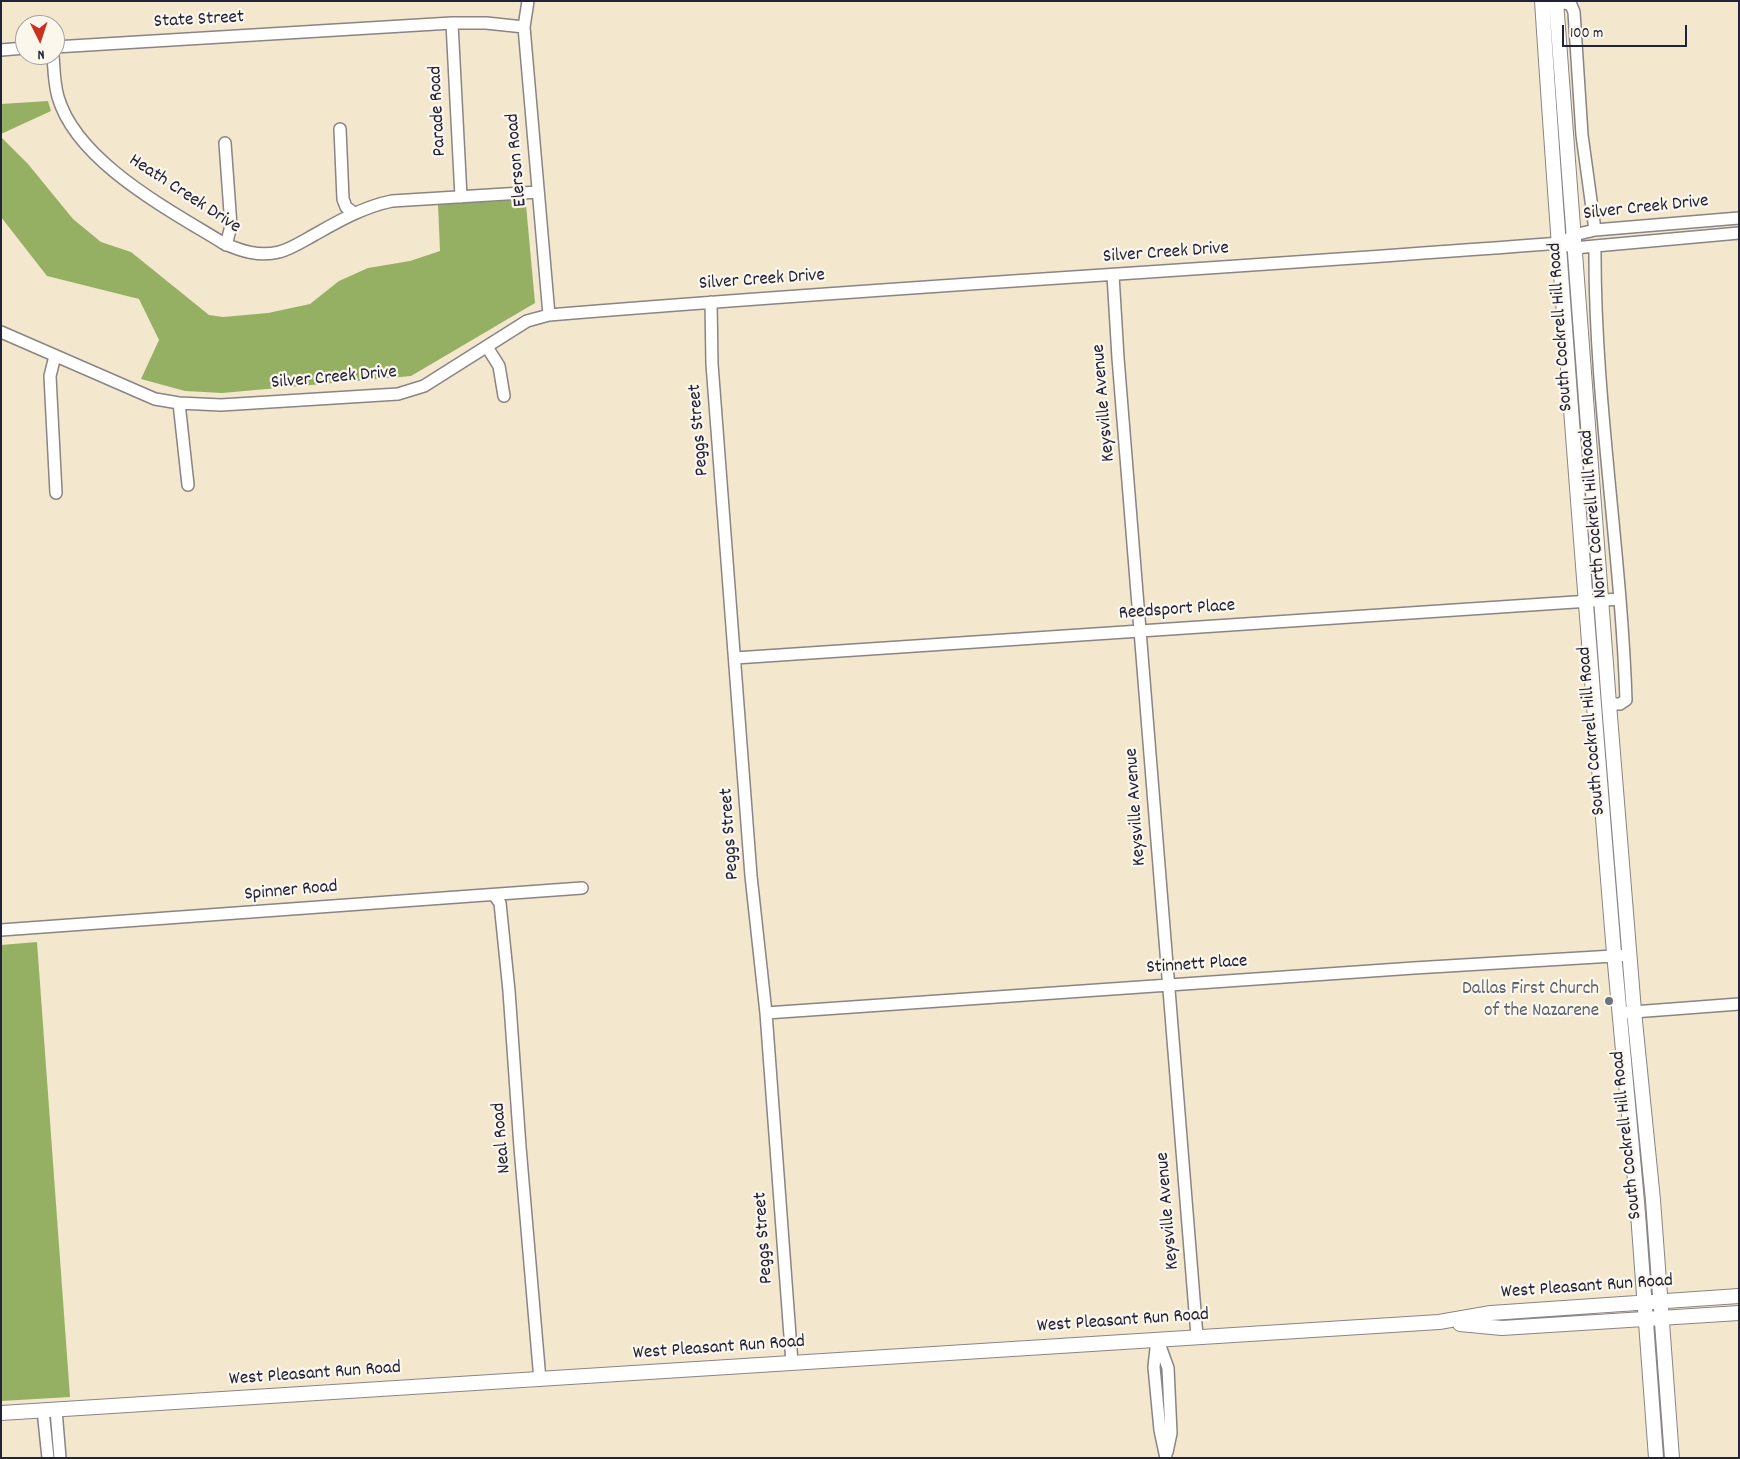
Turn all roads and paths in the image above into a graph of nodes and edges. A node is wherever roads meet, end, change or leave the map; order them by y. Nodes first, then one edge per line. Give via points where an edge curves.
1 (528, 1) edge
2 (1549, 3) edge
3 (452, 23) junction
4 (524, 27) junction
5 (65, 46) edge
6 (15, 49) edge
7 (1, 50) edge
8 (53, 65) edge
9 (340, 129) dead end
10 (225, 143) dead end
11 (538, 192) junction
12 (461, 197) junction
13 (354, 212) junction
14 (1739, 218) edge
15 (1595, 230) junction
16 (1739, 233) edge
17 (1574, 241) junction
18 (1560, 243) junction
19 (226, 245) junction
20 (1595, 246) junction
21 (1113, 275) junction
22 (711, 302) junction
23 (549, 316) junction
24 (1, 332) edge
25 (487, 347) junction
26 (55, 356) junction
27 (504, 396) dead end
28 (179, 403) junction
29 (1606, 448) junction
30 (1590, 450) junction
31 (188, 485) dead end
32 (56, 493) dead end
33 (1620, 599) junction
34 (1586, 601) junction
35 (1601, 601) junction
36 (1141, 632) junction
37 (735, 658) junction
38 (1609, 704) junction
39 (582, 888) dead end
40 (494, 895) junction
41 (1, 930) edge
42 (1630, 955) junction
43 (1614, 956) junction
44 (1169, 986) junction
45 (1739, 1004) edge
46 (1634, 1011) junction
47 (766, 1013) junction
48 (1620, 1013) junction
49 (1739, 1296) edge
50 (1661, 1301) junction
51 (1644, 1302) junction
52 (1739, 1313) edge
53 (1663, 1318) junction
54 (1646, 1319) junction
55 (1439, 1322) junction
56 (1197, 1336) junction
57 (1157, 1339) junction
58 (792, 1363) junction
59 (540, 1380) junction
60 (50, 1410) junction
61 (1, 1413) edge
62 (1166, 1457) edge
63 (48, 1458) edge
64 (60, 1458) edge
65 (1656, 1458) edge
66 (1672, 1458) edge

1 - 4 street, Elerson Road
2 - 15 street via 1571,5 1574,12 1582,135
2 - 17 main road, South Cockrell Hill Road
2 - 18 main road, South Cockrell Hill Road via 1551,146
3 - 4 street, State Street via 486,22
3 - 5 street, State Street
3 - 12 street, Parade Road
4 - 11 street, Elerson Road
6 - 7 street
8 - 19 street, Heath Creek Drive via 58,97 67,117 103,162 122,179
9 - 13 street via 343,198 346,207
10 - 19 street via 231,226
11 - 12 street, Heath Creek Drive
11 - 23 street, Elerson Road
12 - 13 street, Heath Creek Drive via 392,201
13 - 19 street, Heath Creek Drive via 280,252 257,254
14 - 15 street, Silver Creek Drive
15 - 17 street, Silver Creek Drive
16 - 20 street, Silver Creek Drive
17 - 18 street, Silver Creek Drive
17 - 20 street, Silver Creek Drive
17 - 30 main road, South Cockrell Hill Road
18 - 21 street, Silver Creek Drive
18 - 34 main road, South Cockrell Hill Road
20 - 29 street, North Cockrell Hill Road
21 - 22 street, Silver Creek Drive
21 - 36 street, Keysville Avenue
22 - 23 street, Silver Creek Drive
22 - 37 street, Peggs Street via 712,364
23 - 25 street, Silver Creek Drive via 527,321
24 - 26 street, Silver Creek Drive
25 - 27 street via 499,366
25 - 28 street, Silver Creek Drive via 424,386 398,394 221,405
26 - 28 street, Silver Creek Drive via 155,399
26 - 32 street via 50,376
28 - 31 street
29 - 30 street
29 - 33 street, North Cockrell Hill Road
30 - 35 main road, South Cockrell Hill Road
33 - 35 street, Reedsport Place
33 - 38 street, North Cockrell Hill Road via 1626,700 1620,704
34 - 35 street, Reedsport Place
34 - 36 street, Reedsport Place
34 - 43 main road, South Cockrell Hill Road
35 - 38 main road, South Cockrell Hill Road
36 - 37 street, Reedsport Place
36 - 44 street, Keysville Avenue
37 - 47 street, Peggs Street via 751,876
38 - 42 main road, South Cockrell Hill Road
39 - 40 street, Spinner Road
40 - 41 street, Spinner Road
40 - 59 street, Neal Road via 500,903 510,991
42 - 43 street, Stinnett Place
42 - 46 main road, South Cockrell Hill Road
43 - 44 street, Stinnett Place
43 - 48 main road, South Cockrell Hill Road
44 - 47 street, Stinnett Place
44 - 56 street, Keysville Avenue
45 - 46 street
46 - 48 street
46 - 50 main road, South Cockrell Hill Road
47 - 58 street, Peggs Street
48 - 51 main road, South Cockrell Hill Road
49 - 50 main road, West Pleasant Run Road
50 - 51 main road, West Pleasant Run Road
50 - 53 main road, South Cockrell Hill Road
51 - 54 main road, South Cockrell Hill Road
51 - 55 main road, West Pleasant Run Road via 1491,1313
52 - 53 main road, West Pleasant Run Road
53 - 54 main road, West Pleasant Run Road
53 - 66 main road, South Cockrell Hill Road
54 - 55 main road, West Pleasant Run Road via 1502,1328
54 - 65 main road, South Cockrell Hill Road
55 - 56 main road, West Pleasant Run Road
56 - 57 main road, West Pleasant Run Road
57 - 58 main road, West Pleasant Run Road
57 - 62 street via 1168,1368 1172,1433
58 - 59 main road, West Pleasant Run Road
59 - 60 main road, West Pleasant Run Road
60 - 61 main road, West Pleasant Run Road
60 - 63 street
60 - 64 street

